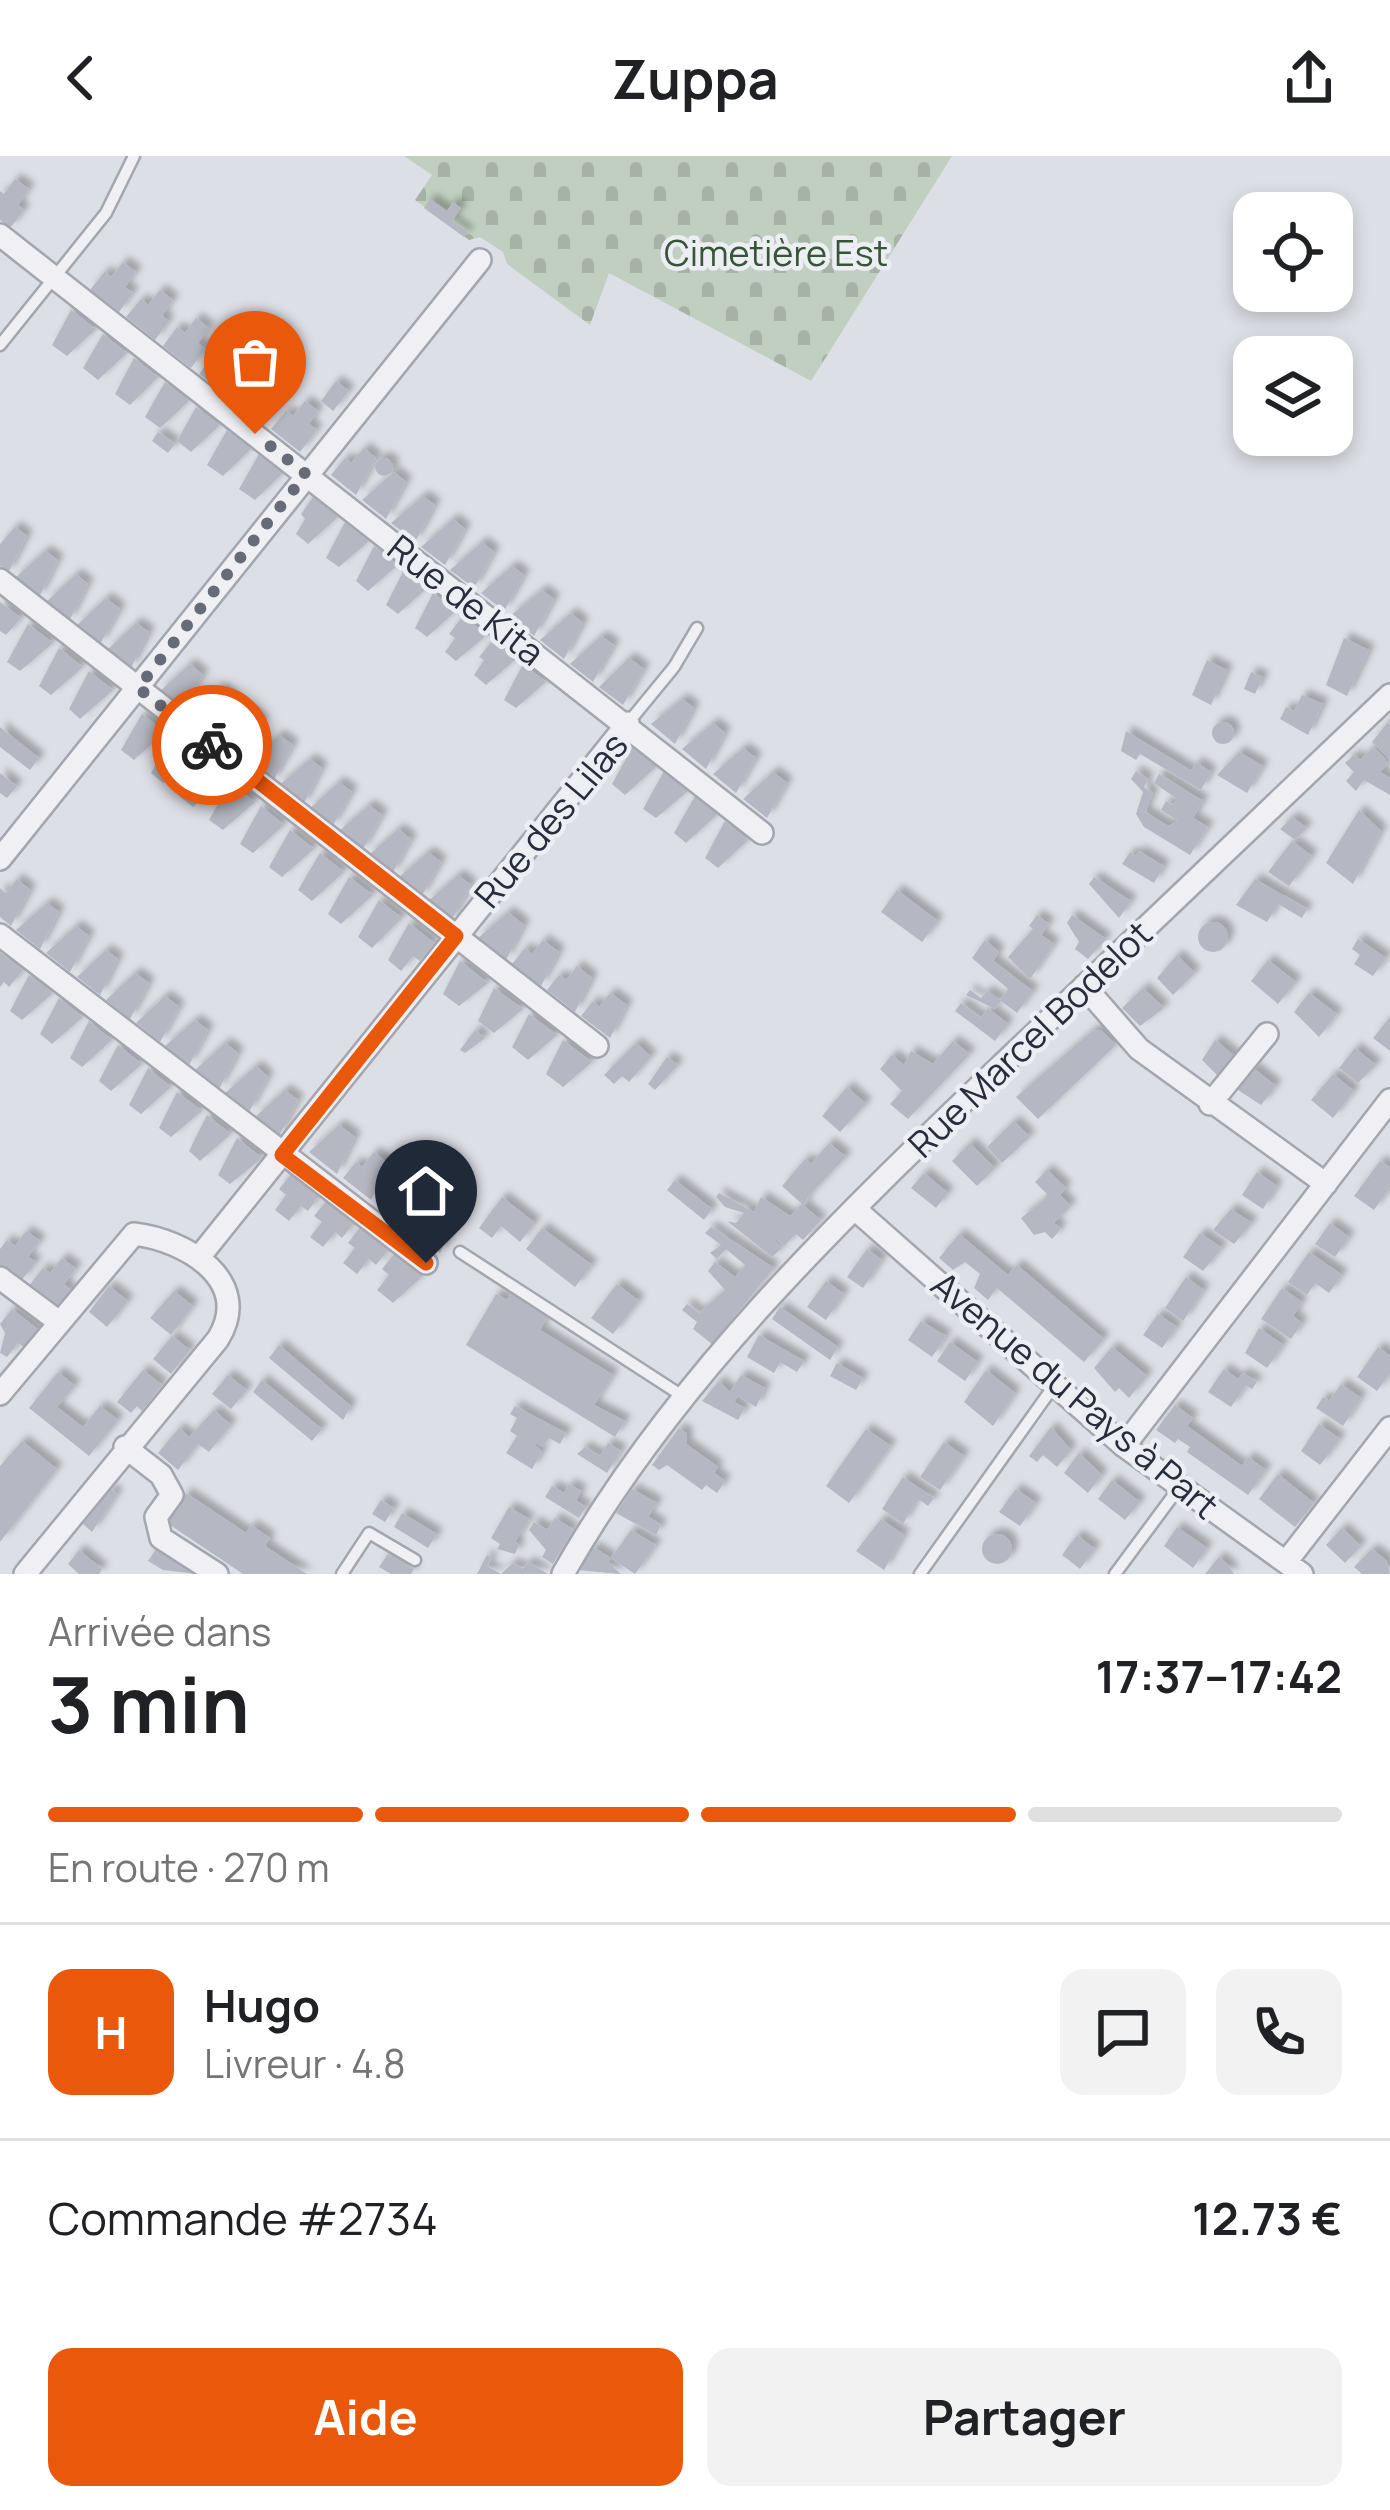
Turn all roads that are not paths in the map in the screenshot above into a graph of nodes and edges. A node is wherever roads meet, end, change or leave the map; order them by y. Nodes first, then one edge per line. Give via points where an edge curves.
1 (134, 156) edge
2 (0, 235) edge
3 (480, 260) dead end
4 (54, 277) junction
5 (0, 345) edge
6 (306, 474) junction
7 (0, 580) edge
8 (697, 628) dead end
9 (138, 688) junction
10 (1390, 695) edge
11 (628, 723) junction
12 (762, 833) dead end
13 (0, 860) edge
14 (0, 935) edge
15 (456, 936) junction
16 (1084, 986) junction
17 (1267, 1034) dead end
18 (597, 1046) dead end
19 (1390, 1100) edge
20 (1210, 1104) junction
21 (282, 1155) junction
22 (1326, 1184) junction
23 (855, 1209) junction
24 (460, 1252) dead end
25 (200, 1256) junction
26 (426, 1263) dead end
27 (0, 1278) edge
28 (59, 1322) junction
29 (1053, 1387) junction
30 (0, 1394) edge
31 (686, 1398) junction
32 (1390, 1427) edge
33 (1124, 1446) junction
34 (125, 1448) junction
35 (1178, 1489) junction
36 (415, 1560) dead end
37 (1294, 1568) edge
38 (25, 1574) edge
39 (217, 1574) edge
40 (342, 1574) edge
41 (563, 1574) edge
42 (920, 1574) edge
43 (1115, 1574) edge

1 - 4 lane via 106,213
2 - 4 street, Rue de Kita
3 - 6 street
4 - 5 lane
4 - 6 street, Rue de Kita
6 - 9 street
6 - 11 street, Rue de Kita
7 - 9 street
8 - 11 lane
9 - 13 street
9 - 15 street
10 - 16 street, Rue Marcel Bodelot
11 - 12 street, Rue des Lilas
11 - 15 street, Rue des Lilas
14 - 21 street
15 - 18 street
15 - 21 street, Rue des Lilas
16 - 20 street via 1139,1049
16 - 23 street, Rue Marcel Bodelot
17 - 20 street
19 - 22 street
20 - 22 street
21 - 25 street, Rue des Lilas
21 - 26 street
22 - 33 street
23 - 29 street, Avenue du Pays à Part
23 - 31 street, Rue Marcel Bodelot
24 - 31 lane
25 - 28 street via 134,1234
25 - 34 street via 229,1294 231,1318
27 - 28 street
28 - 30 street
29 - 33 street, Avenue du Pays à Part
29 - 42 lane
31 - 41 street, Rue Marcel Bodelot via 636,1458
32 - 37 street
33 - 35 street, Avenue du Pays à Part
34 - 38 street
34 - 39 street via 161,1474 172,1495 156,1517 161,1538
35 - 37 street, Avenue du Pays à Part
35 - 43 lane
36 - 40 lane via 369,1533

